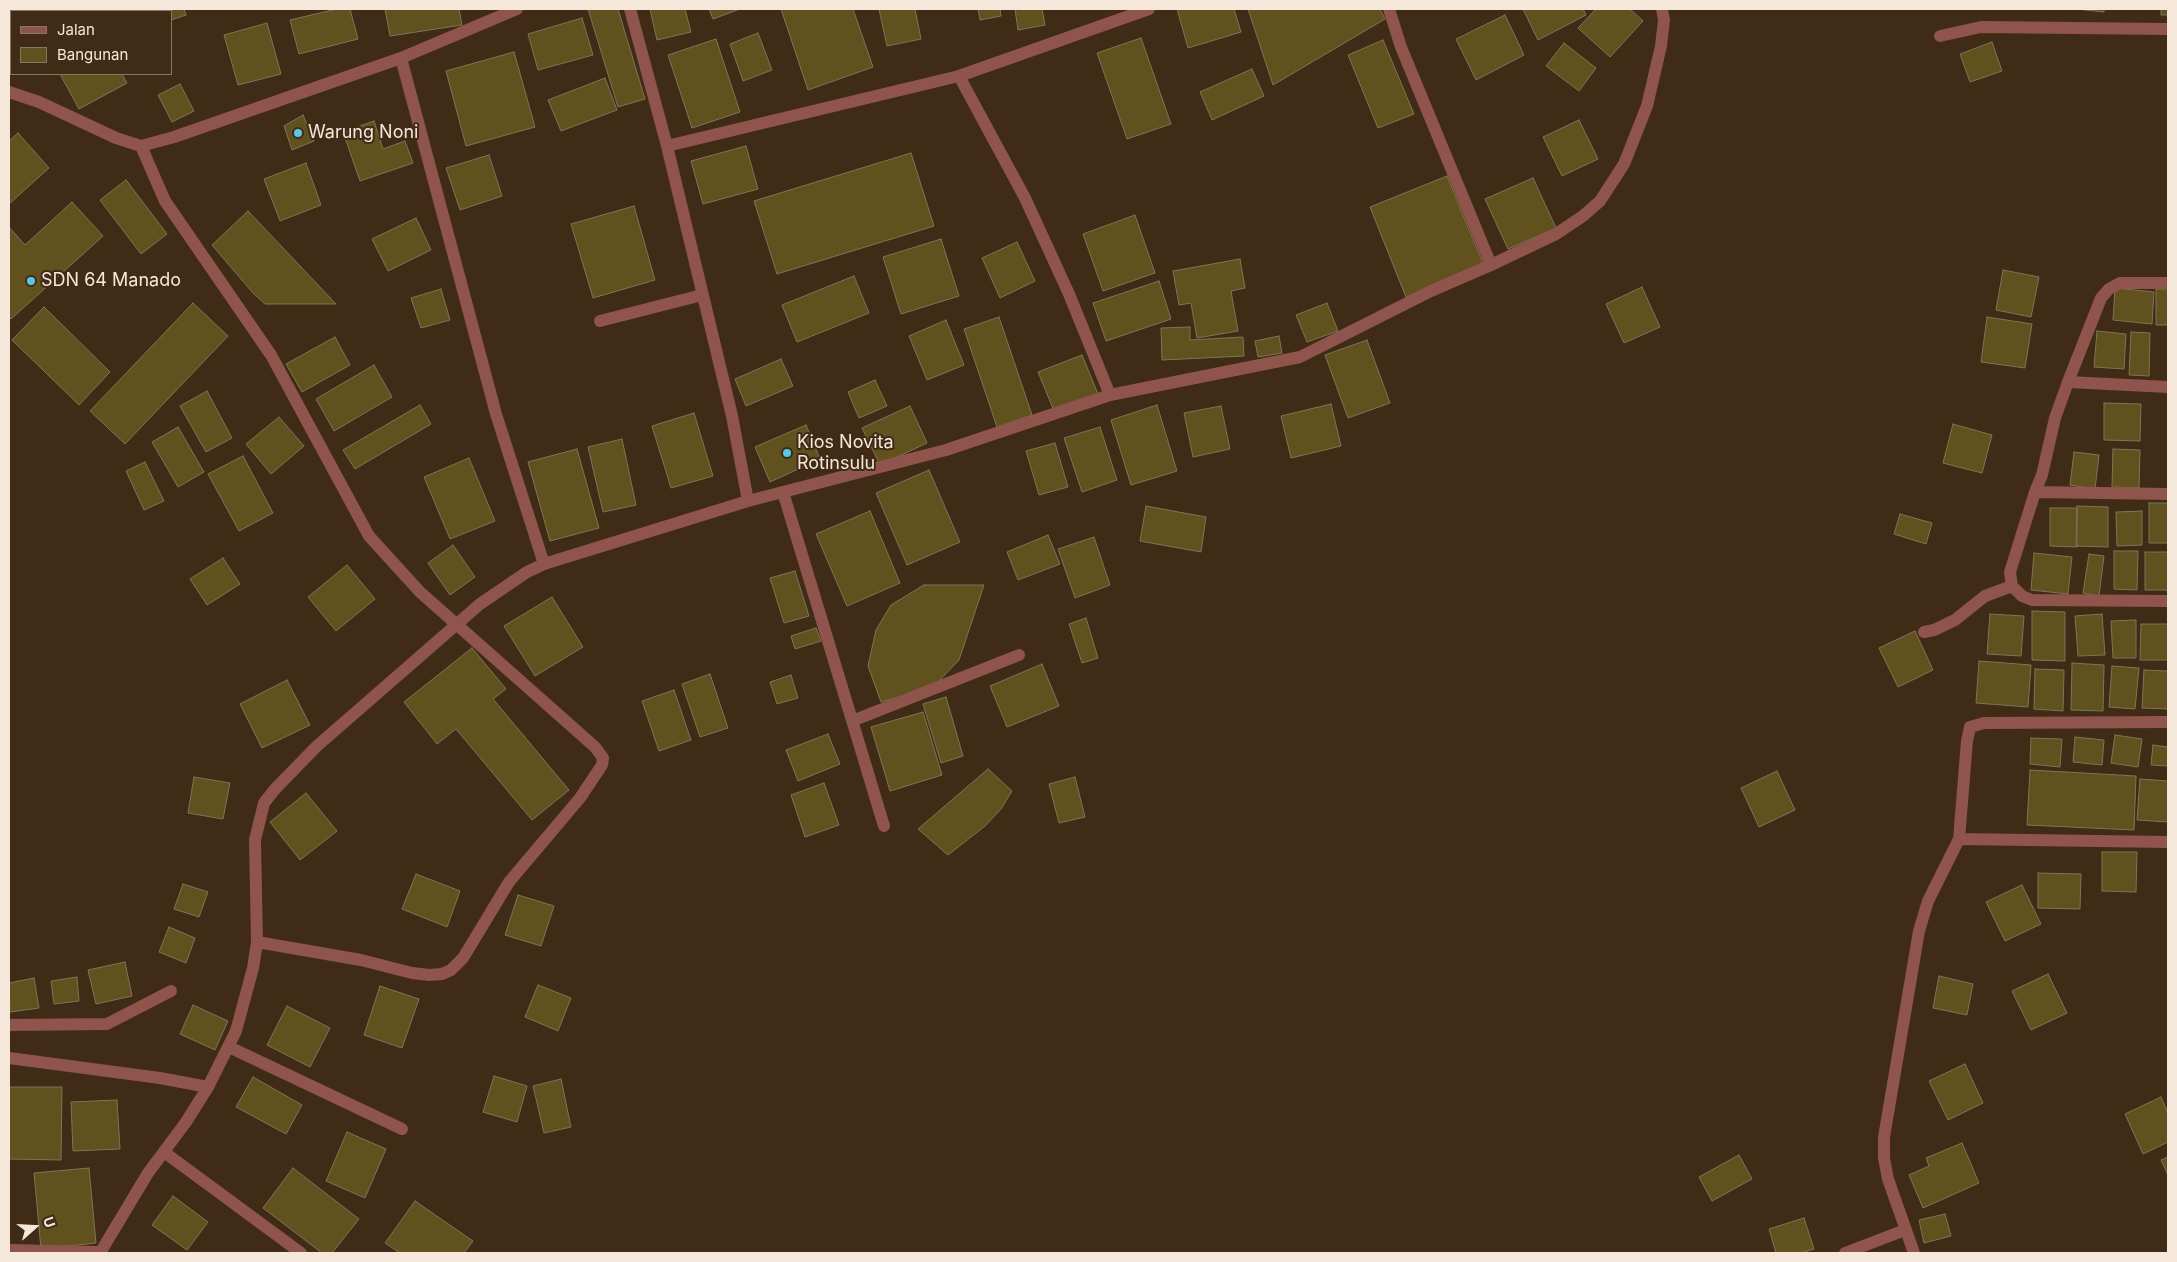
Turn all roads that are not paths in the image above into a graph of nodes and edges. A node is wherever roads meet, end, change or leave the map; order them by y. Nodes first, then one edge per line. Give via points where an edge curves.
1 (517, 9) edge
2 (630, 9) edge
3 (1149, 9) edge
4 (1389, 9) edge
5 (1662, 9) edge
6 (2168, 29) edge
7 (1940, 36) dead end
8 (402, 58) junction
9 (959, 76) junction
10 (9, 92) edge
11 (141, 146) junction
12 (668, 146) junction
13 (1491, 265) junction
14 (2168, 283) edge
15 (702, 295) junction
16 (600, 321) dead end
17 (2068, 382) junction
18 (2168, 387) edge
19 (1110, 395) junction
20 (783, 492) junction
21 (2035, 492) junction
22 (2168, 494) edge
23 (748, 501) junction
24 (544, 564) junction
25 (2012, 586) junction
26 (2168, 601) edge
27 (456, 625) junction
28 (1924, 632) dead end
29 (1019, 655) dead end
30 (852, 721) junction
31 (2168, 722) edge
32 (884, 826) dead end
33 (1959, 839) junction
34 (2168, 842) edge
35 (257, 942) junction
36 (171, 991) dead end
37 (9, 1025) edge
38 (229, 1047) junction
39 (9, 1058) edge
40 (208, 1087) junction
41 (402, 1129) dead end
42 (164, 1152) junction
43 (1905, 1230) junction
44 (9, 1250) edge
45 (100, 1253) edge
46 (301, 1253) edge
47 (1845, 1253) edge
48 (1914, 1253) edge

1 - 8 street
2 - 12 street
3 - 9 street
4 - 13 street via 1401,47
5 - 13 street via 1661,46 1647,106 1624,164 1600,201 1556,234
6 - 7 street via 1981,27
8 - 11 street
8 - 24 street via 496,414
9 - 12 street
9 - 19 street via 1029,207
10 - 11 street
11 - 27 street via 165,201 255,329 369,536 420,592
12 - 15 street
13 - 19 street via 1300,356
14 - 17 street via 2120,283 2109,289 2101,298
15 - 16 street
15 - 23 street
17 - 18 street
17 - 21 street
19 - 20 street via 946,450
20 - 23 street
20 - 30 street
21 - 22 street
21 - 25 street via 2010,572
23 - 24 street
24 - 27 street via 497,590
25 - 26 street via 2032,600
25 - 28 street via 1984,596 1955,620
27 - 35 street via 317,746 264,803 255,840
27 - 35 street via 595,747 602,755 602,765 580,798 509,882 462,958 451,970 429,975 412,973 361,960
29 - 30 street
30 - 32 street
31 - 33 street via 1984,722 1970,727
33 - 34 street
33 - 43 street via 1928,901 1919,931 1884,1137 1888,1179
35 - 38 street via 246,997
36 - 37 street via 107,1024
38 - 40 street
38 - 41 street
39 - 40 street
40 - 42 street
42 - 45 street
42 - 46 street
43 - 47 street
43 - 48 street
44 - 45 street

